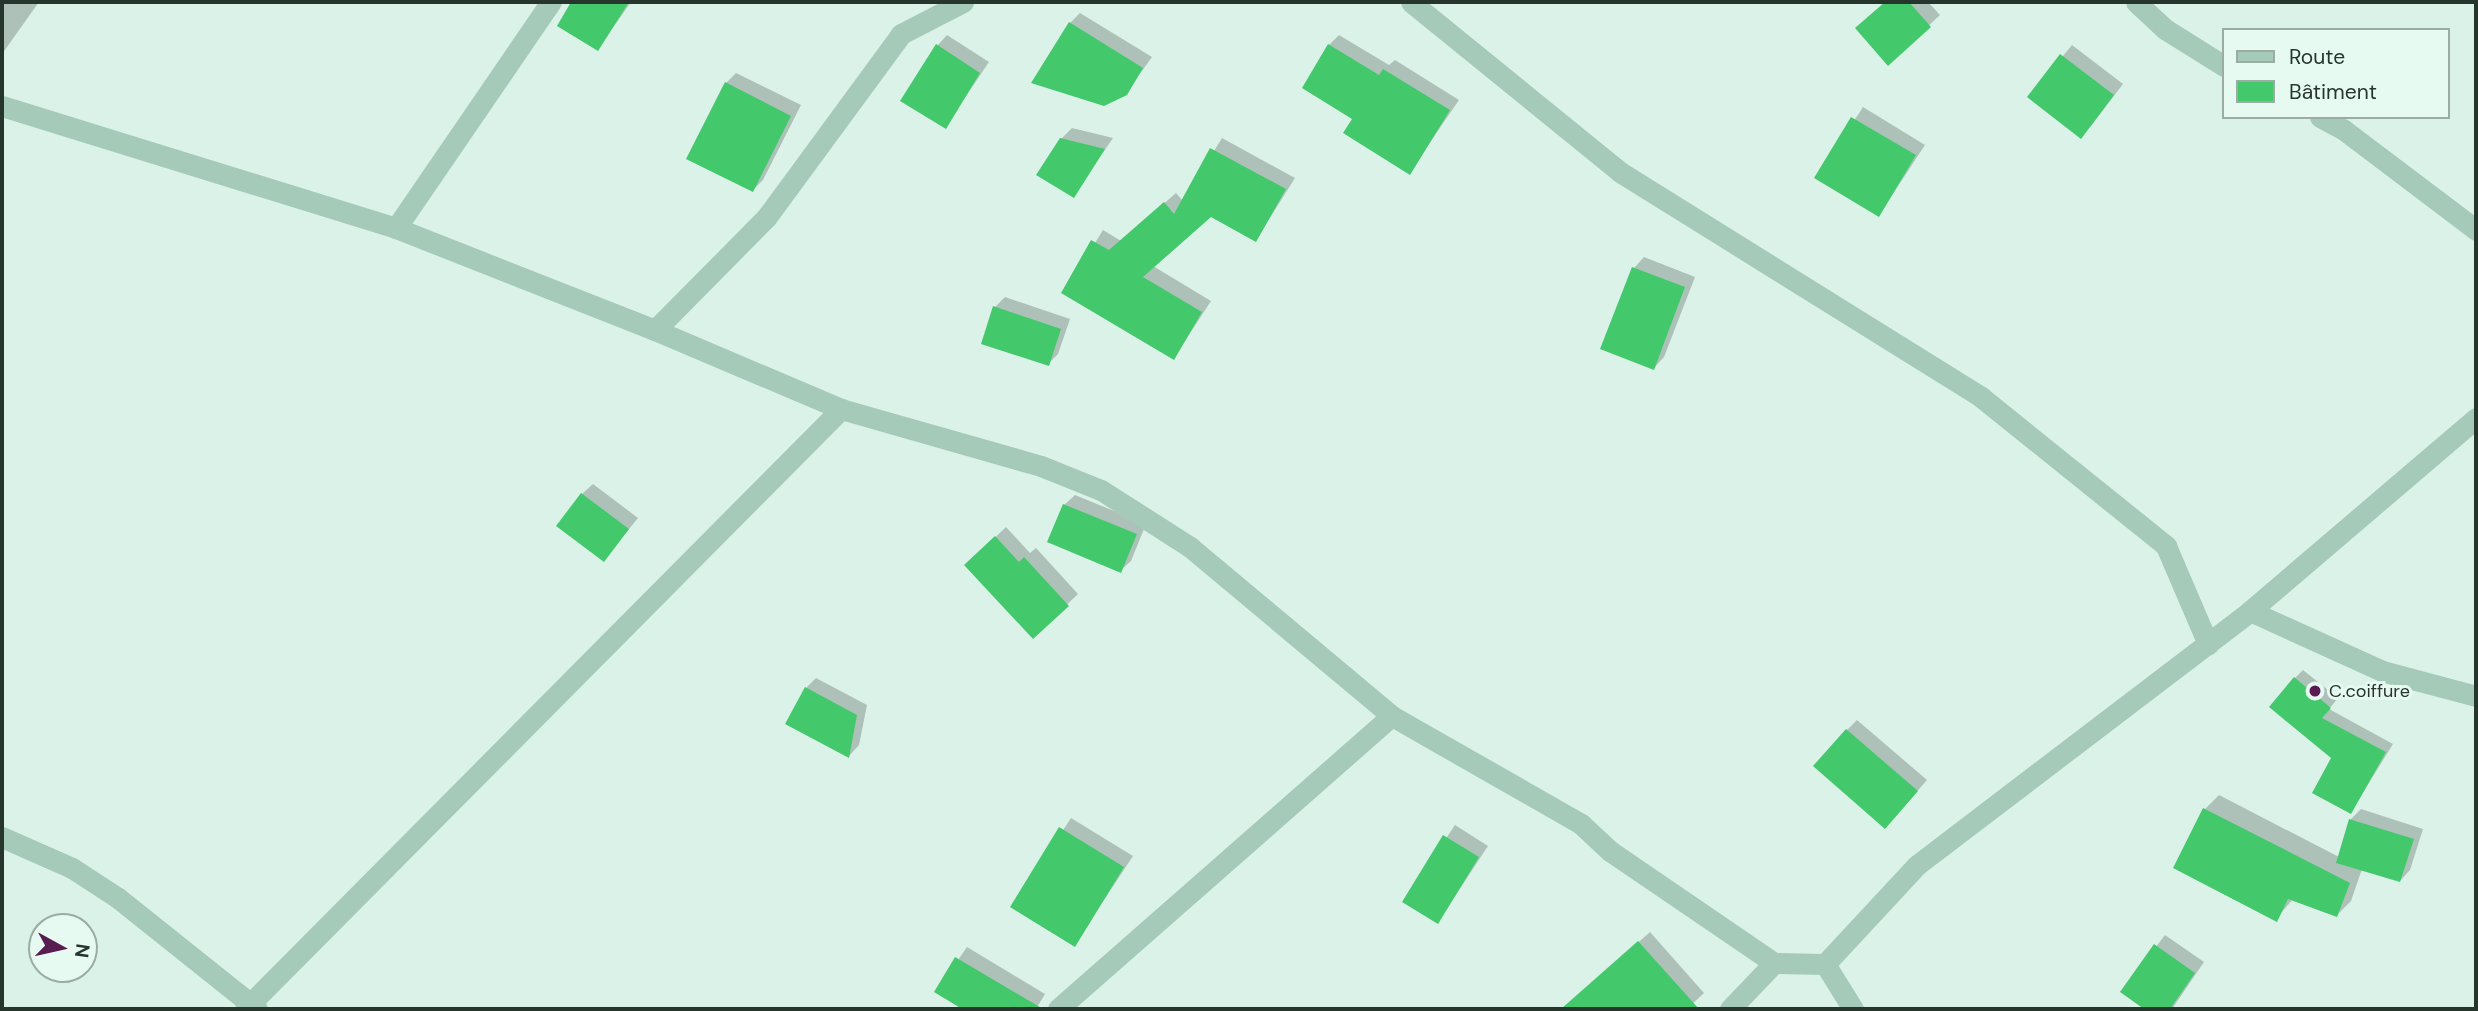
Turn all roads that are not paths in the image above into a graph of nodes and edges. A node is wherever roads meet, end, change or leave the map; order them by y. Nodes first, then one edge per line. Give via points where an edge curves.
1 (551, 2) edge
2 (964, 2) edge
3 (1411, 2) edge
4 (2136, 2) edge
5 (2222, 65) edge
6 (2, 106) edge
7 (2324, 119) edge
8 (396, 228) junction
9 (2476, 230) edge
10 (655, 330) junction
11 (841, 410) junction
12 (2476, 418) edge
13 (2250, 611) junction
14 (2208, 644) junction
15 (2476, 696) edge
16 (1392, 716) junction
17 (2, 837) edge
18 (1774, 963) junction
19 (1825, 964) junction
20 (251, 1007) edge
21 (1058, 1009) edge
22 (1730, 1009) edge
23 (1853, 1009) edge

1 - 8 street
2 - 10 street via 901,34 766,218
3 - 14 street via 1620,172 1981,397 2166,546
4 - 5 street via 2165,29
6 - 8 street
7 - 9 street
8 - 10 street
10 - 11 street
11 - 16 street via 1041,466 1101,490 1190,547
11 - 20 street
12 - 13 street
13 - 14 street
13 - 15 street via 2382,671
14 - 19 street via 1917,865
16 - 18 street via 1581,824 1610,851
16 - 21 street
17 - 20 street via 72,868 118,898
18 - 19 street
18 - 22 street
19 - 23 street

